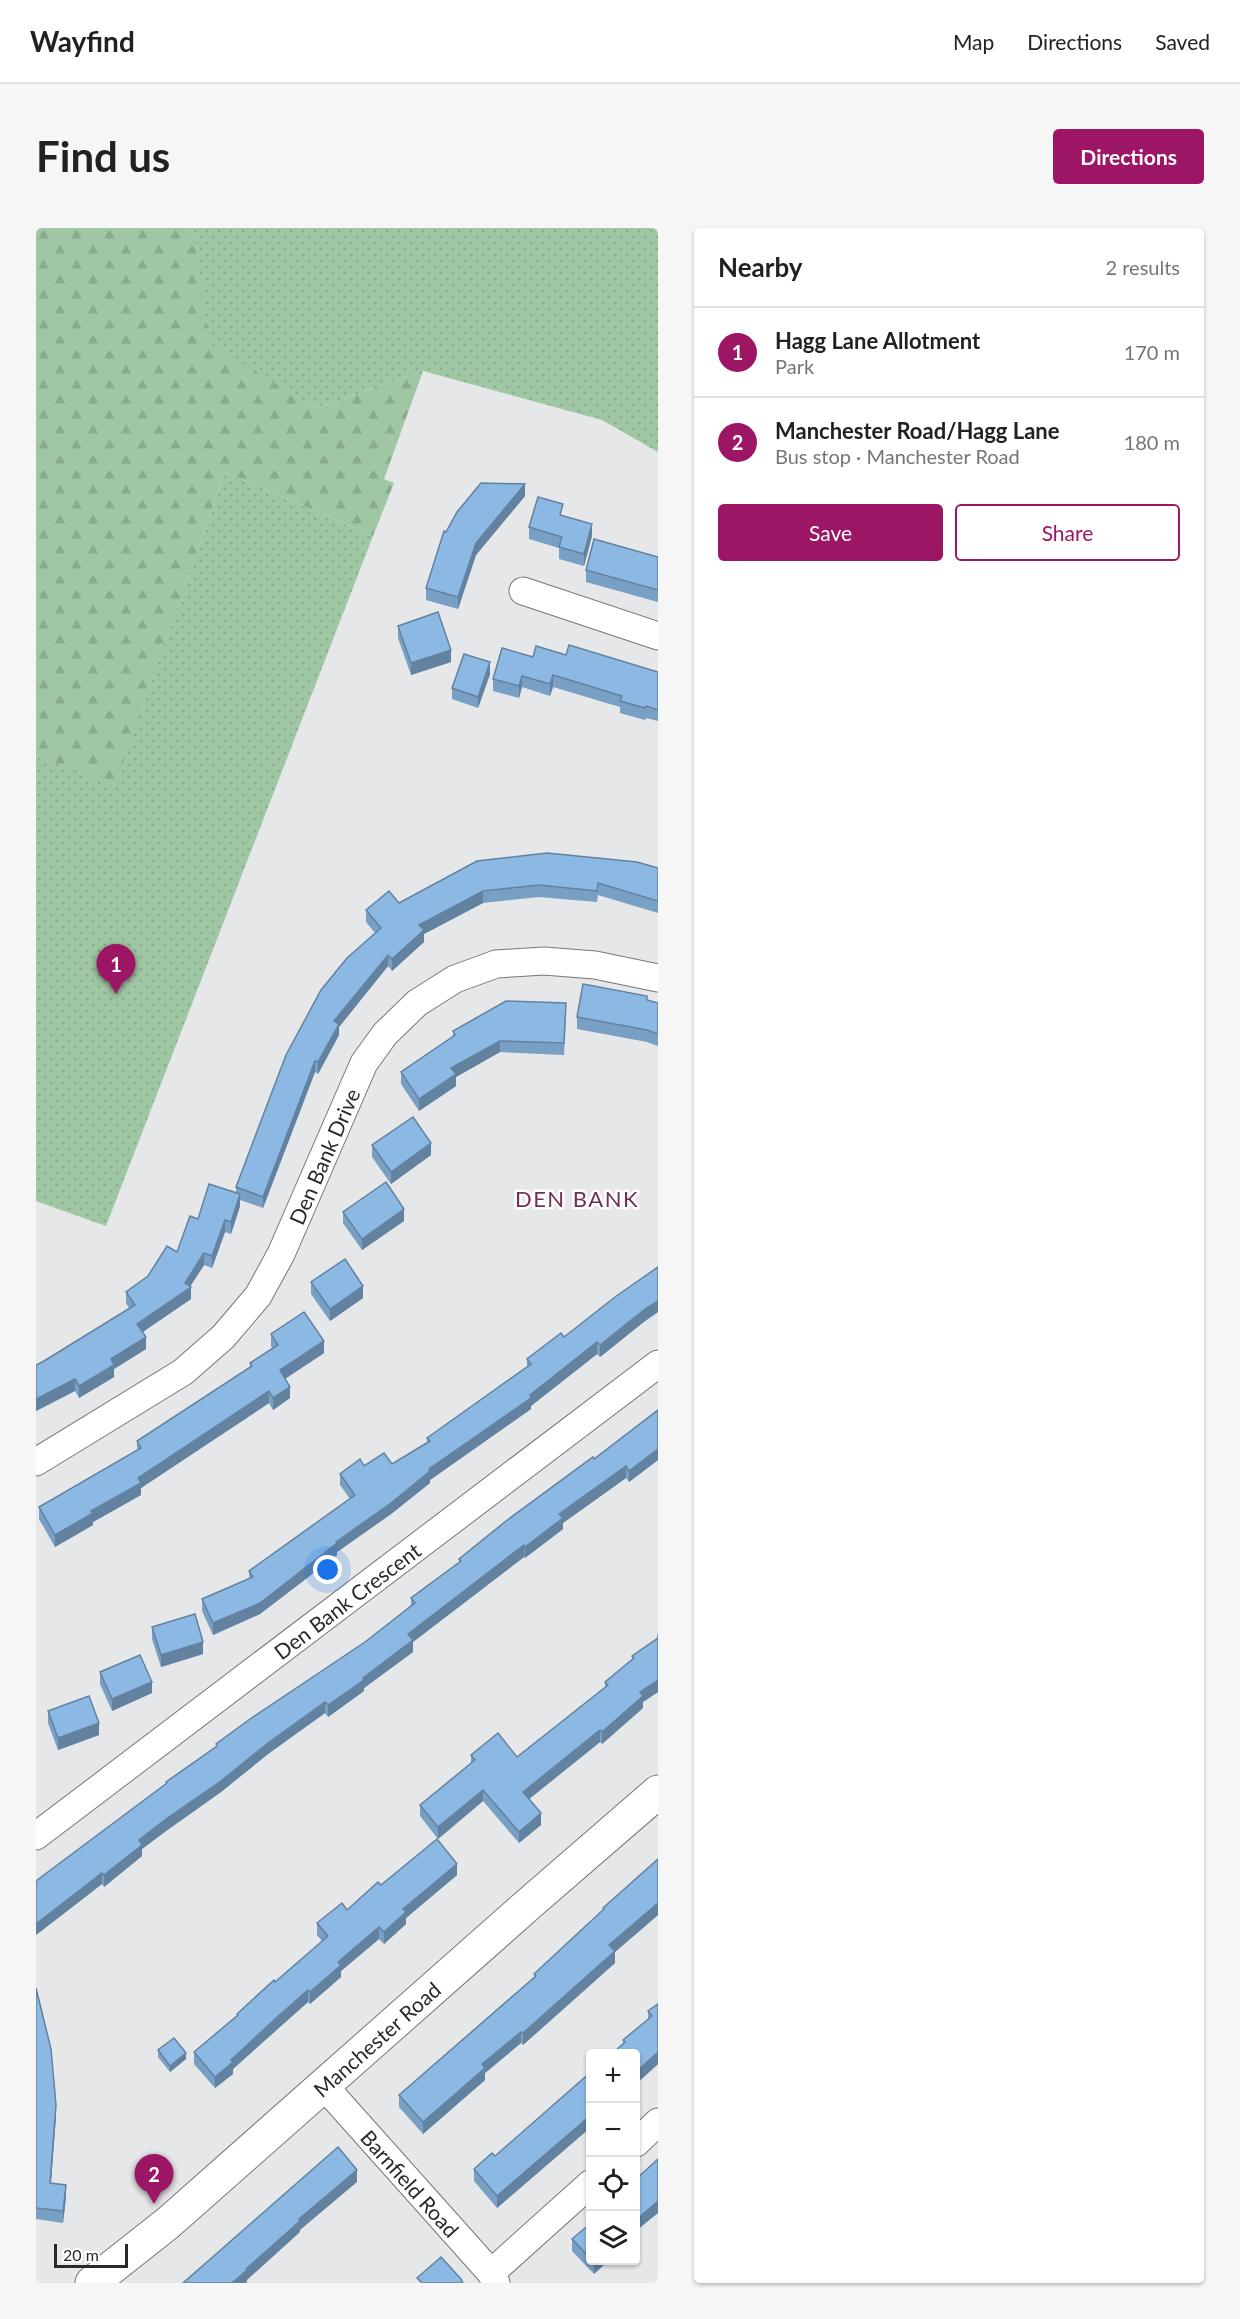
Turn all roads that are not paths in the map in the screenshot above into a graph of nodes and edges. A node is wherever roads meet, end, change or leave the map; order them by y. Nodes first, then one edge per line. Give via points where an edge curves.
1 (523, 591) dead end
2 (658, 636) edge
3 (658, 978) edge
4 (658, 1364) edge
5 (36, 1462) edge
6 (658, 1792) edge
7 (36, 1836) edge
8 (324, 2086) junction
9 (658, 2122) edge
10 (640, 2139) edge
11 (586, 2189) edge
12 (494, 2278) edge
13 (92, 2283) edge

1 - 2 street
3 - 5 street, Den Bank Drive via 595,965 544,961 496,964 455,978 417,1003 385,1034 364,1063 281,1254 258,1296 223,1337 183,1372
4 - 7 street, Den Bank Crescent
6 - 8 main road, Manchester Road
8 - 12 street, Barnfield Road
8 - 13 main road, Manchester Road via 168,2223
9 - 10 street
11 - 12 street

